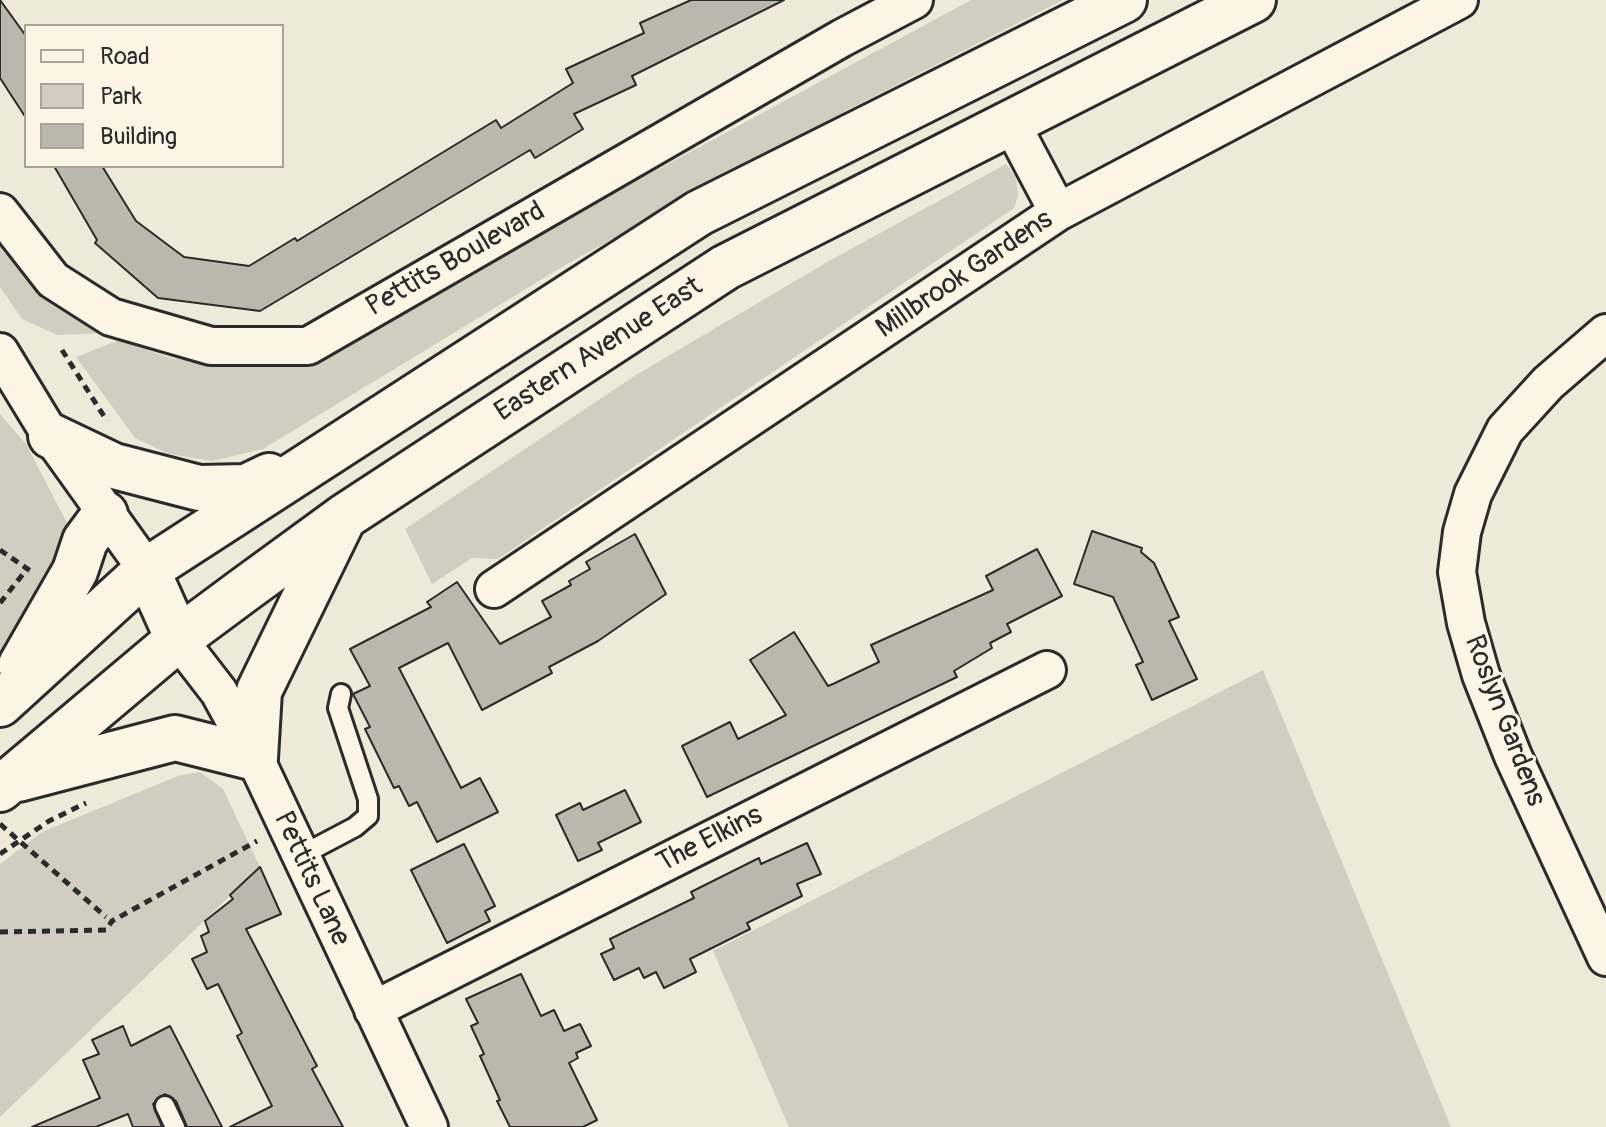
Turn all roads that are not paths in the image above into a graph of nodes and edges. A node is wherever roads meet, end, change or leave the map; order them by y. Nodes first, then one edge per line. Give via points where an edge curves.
1 (914, 0) edge
2 (1124, 0) edge
3 (1253, 0) edge
4 (1459, 0) edge
5 (1011, 123) junction
6 (0, 212) edge
7 (1058, 212) junction
8 (1606, 333) edge
9 (0, 352) edge
10 (51, 436) junction
11 (333, 447) junction
12 (105, 514) junction
13 (344, 517) junction
14 (147, 570) junction
15 (494, 589) dead end
16 (178, 639) junction
17 (1047, 670) dead end
18 (341, 694) dead end
19 (0, 703) edge
20 (255, 758) junction
21 (5, 785) edge
22 (300, 856) junction
23 (1606, 957) edge
24 (373, 1010) junction
25 (165, 1106) dead end
26 (175, 1127) edge
27 (429, 1127) edge

1 - 6 street, Pettits Boulevard via 308,346 211,346 111,317 53,280
2 - 11 highway via 699,213
3 - 5 highway, Eastern Avenue East
4 - 7 street, Millbrook Gardens
5 - 7 street
5 - 13 highway, Eastern Avenue East via 726,267
7 - 15 street, Millbrook Gardens
8 - 23 street, Roslyn Gardens via 1548,383 1505,430 1473,494 1457,572 1481,675
9 - 10 street
10 - 11 highway via 114,466 215,489 246,487
10 - 12 street
11 - 14 highway
12 - 14 street
12 - 19 highway via 85,541 75,571
13 - 16 highway, Eastern Avenue East
13 - 20 highway via 259,691
14 - 16 highway
14 - 19 highway
16 - 20 street, Pettits Lane via 219,692
16 - 21 highway, Eastern Avenue East
17 - 24 street, The Elkins
18 - 22 lane via 338,708 368,799 368,816
20 - 21 highway via 175,738
20 - 22 street, Pettits Lane
22 - 24 street, Pettits Lane
24 - 27 street, Pettits Lane
25 - 26 lane

